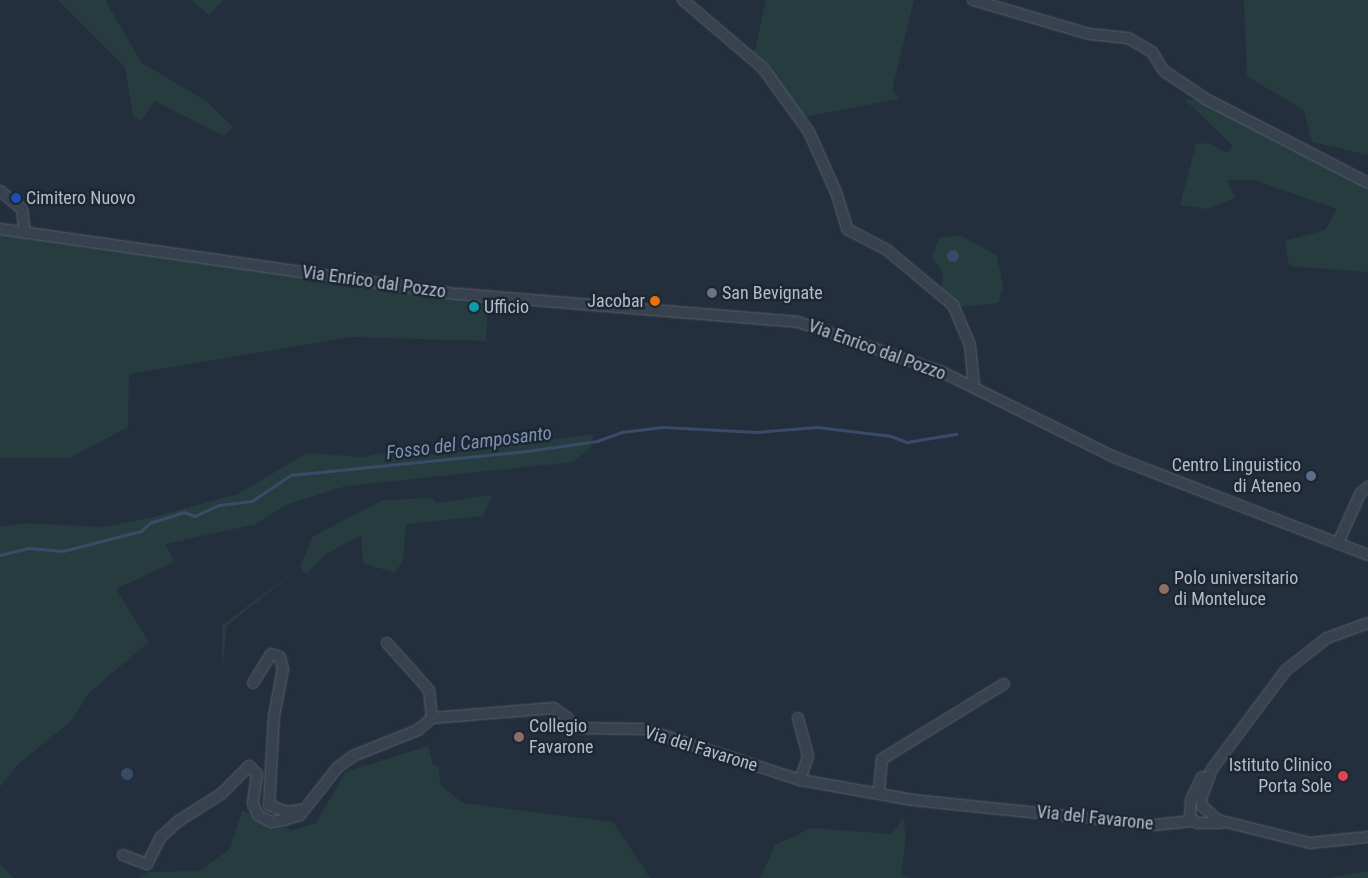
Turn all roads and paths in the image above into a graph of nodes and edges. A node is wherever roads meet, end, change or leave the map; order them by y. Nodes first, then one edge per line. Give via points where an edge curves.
1 (683, 0) edge
2 (973, 0) edge
3 (1368, 184) edge
4 (0, 191) edge
5 (0, 229) edge
6 (25, 233) junction
7 (974, 385) junction
8 (1368, 488) edge
9 (1338, 542) junction
10 (1368, 555) edge
11 (1368, 623) edge
12 (387, 643) dead end
13 (253, 683) dead end
14 (1004, 684) dead end
15 (432, 718) junction
16 (798, 718) dead end
17 (1212, 769) junction
18 (800, 780) junction
19 (879, 791) junction
20 (1204, 809) junction
21 (305, 810) junction
22 (1191, 810) junction
23 (1197, 822) junction
24 (1227, 823) junction
25 (1368, 837) edge
26 (123, 855) dead end

1 - 7 street via 763,68 809,132 836,192 847,229 887,250 953,305 970,345
2 - 3 street via 1089,34 1136,42 1152,52 1164,70 1206,99 1261,132
4 - 6 street via 22,209
5 - 6 street, Via Enrico dal Pozzo
6 - 7 street, Via Enrico dal Pozzo via 458,294 780,319 844,334
7 - 9 street, Via Enrico dal Pozzo via 1114,457
8 - 9 street via 1360,494
9 - 10 street, Via Enrico dal Pozzo
11 - 17 street via 1327,638 1286,670
12 - 15 street via 429,690
13 - 21 street via 271,654 280,657 283,669 274,716 268,805 286,812
14 - 19 street via 882,759 877,770
15 - 18 street, Via del Favarone via 554,708 568,718 572,728 644,730
15 - 21 street via 418,730 353,756 338,766
16 - 18 street via 808,756
17 - 20 street via 1202,790
17 - 22 street via 1195,786
18 - 19 street, Via del Favarone
19 - 23 street, Via del Favarone via 913,800 1145,824
20 - 22 street
20 - 23 street
20 - 24 street
21 - 26 street via 278,821 258,815 253,804 257,774 249,766 221,794 177,822 160,838 147,864
22 - 23 street
23 - 24 street, Via del Favarone
24 - 25 street via 1322,844

